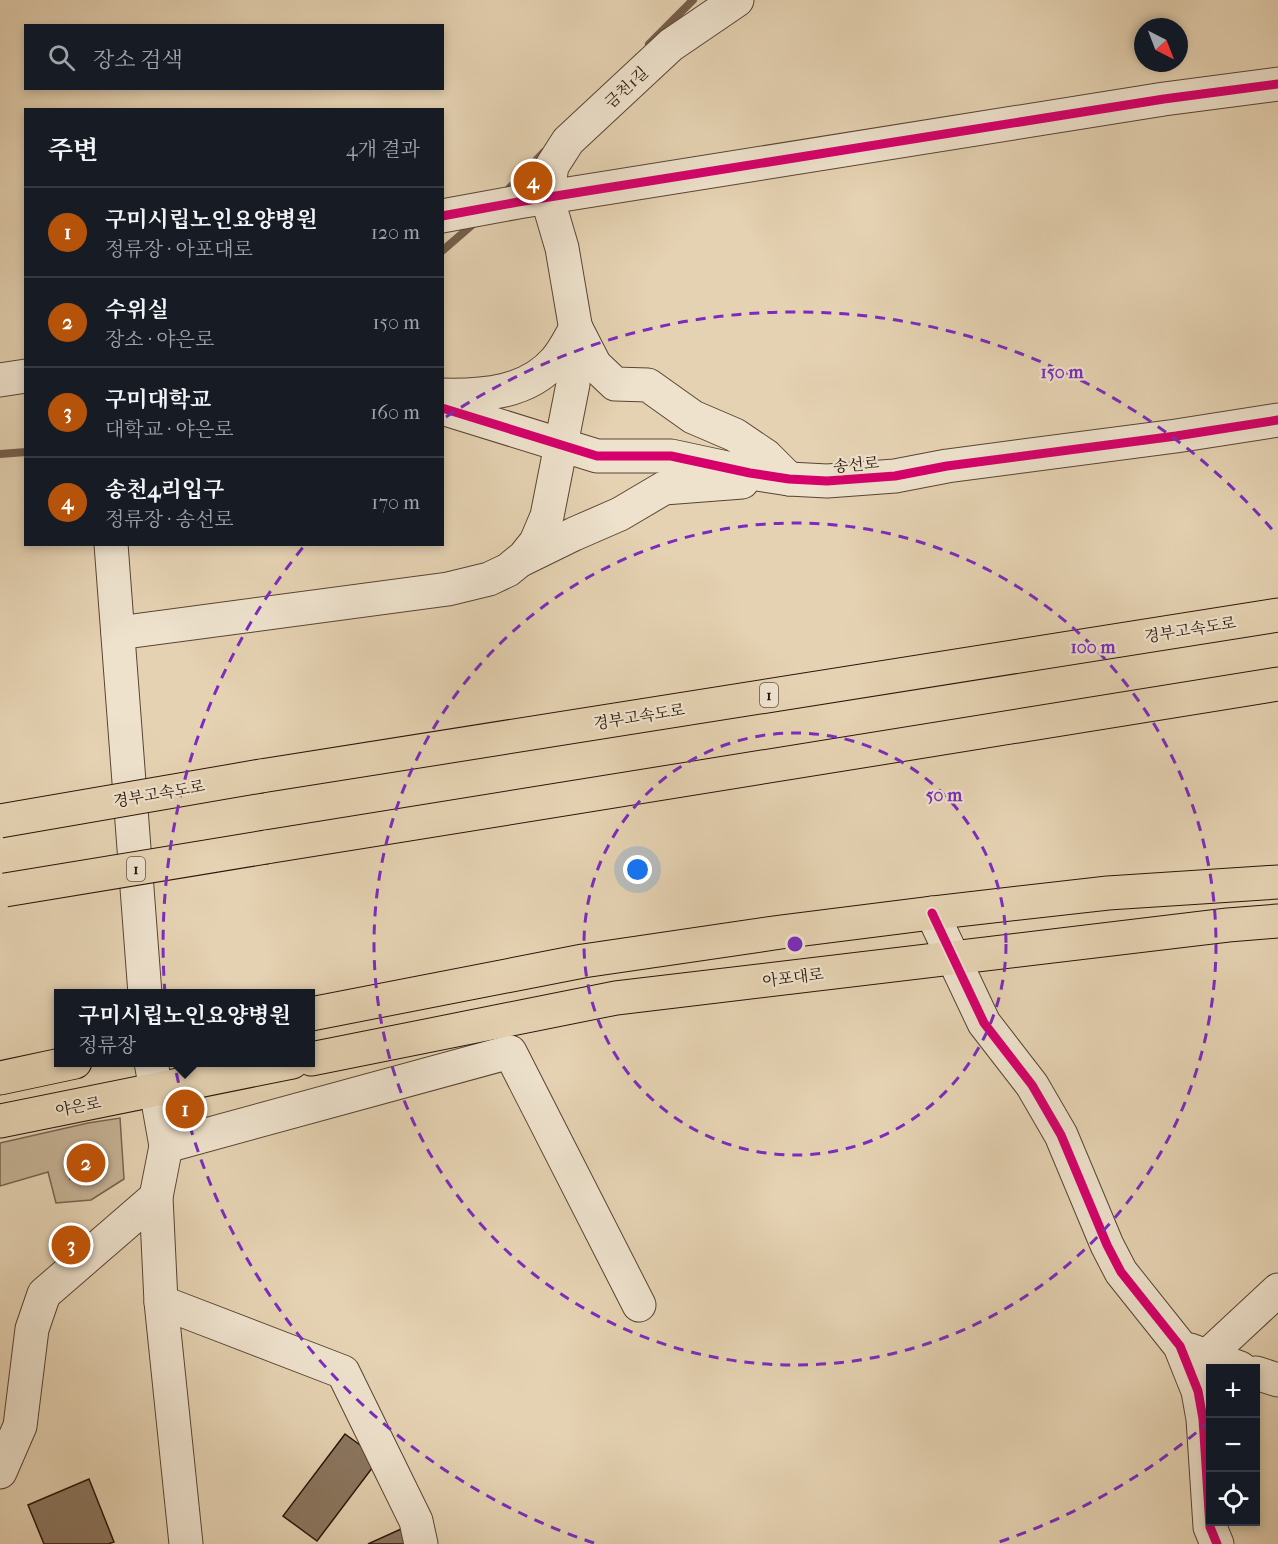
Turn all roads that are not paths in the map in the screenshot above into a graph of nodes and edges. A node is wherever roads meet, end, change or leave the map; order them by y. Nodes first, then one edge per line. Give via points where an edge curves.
1 (737, 0) edge
2 (1278, 84) edge
3 (533, 200) junction
4 (444, 216) edge
5 (576, 328) junction
6 (24, 376) edge
7 (0, 380) edge
8 (444, 395) edge
9 (444, 409) edge
10 (1278, 420) edge
11 (561, 445) junction
12 (789, 479) junction
13 (111, 546) edge
14 (517, 562) junction
15 (1278, 615) edge
16 (118, 633) junction
17 (1278, 684) edge
18 (0, 821) edge
19 (1278, 882) edge
20 (2, 890) edge
21 (932, 913) junction
22 (1278, 921) edge
23 (954, 958) junction
24 (145, 989) edge
25 (315, 1013) edge
26 (315, 1058) edge
27 (54, 1066) edge
28 (243, 1067) edge
29 (154, 1076) edge
30 (0, 1078) edge
31 (0, 1121) edge
32 (166, 1146) junction
33 (156, 1197) junction
34 (1278, 1290) edge
35 (161, 1302) junction
36 (639, 1305) dead end
37 (1193, 1351) junction
38 (1229, 1364) edge
39 (1260, 1374) edge
40 (1278, 1380) edge
41 (0, 1472) edge
42 (186, 1544) edge
43 (421, 1544) edge
44 (1217, 1544) edge

1 - 3 street, 금천1길 via 671,45 568,141
2 - 3 street
3 - 4 street
3 - 5 street via 562,248
5 - 8 street via 544,373 514,388 478,396
5 - 11 street via 573,384
5 - 12 street via 595,365 615,384 648,385 693,417 735,435 766,456
6 - 7 street
9 - 11 street, 송선로
10 - 12 street, 송선로 via 894,476 827,481
11 - 12 street, 송선로 via 597,456 671,456
11 - 14 street via 547,516 537,542
12 - 14 street via 664,488 620,514
13 - 16 street
14 - 16 street via 489,579 448,589
15 - 18 main road, 경부고속도로 / 1, bridge
16 - 24 street
17 - 20 main road, 1, bridge
19 - 21 main road via 1108,893
21 - 23 street
21 - 25 main road via 583,961
22 - 23 main road, 아포대로
23 - 26 main road, 아포대로 via 616,998
23 - 37 street via 984,1023 1032,1085 1061,1135 1121,1272
27 - 30 main road
28 - 29 main road
29 - 31 main road, 야은로
29 - 32 street
32 - 33 street
32 - 36 street via 510,1052
33 - 35 street
33 - 41 street via 44,1294 32,1329 20,1426
34 - 37 street
35 - 42 street
35 - 43 street via 343,1372 416,1521
37 - 38 street
37 - 44 street via 1203,1419 1210,1527
39 - 40 street

